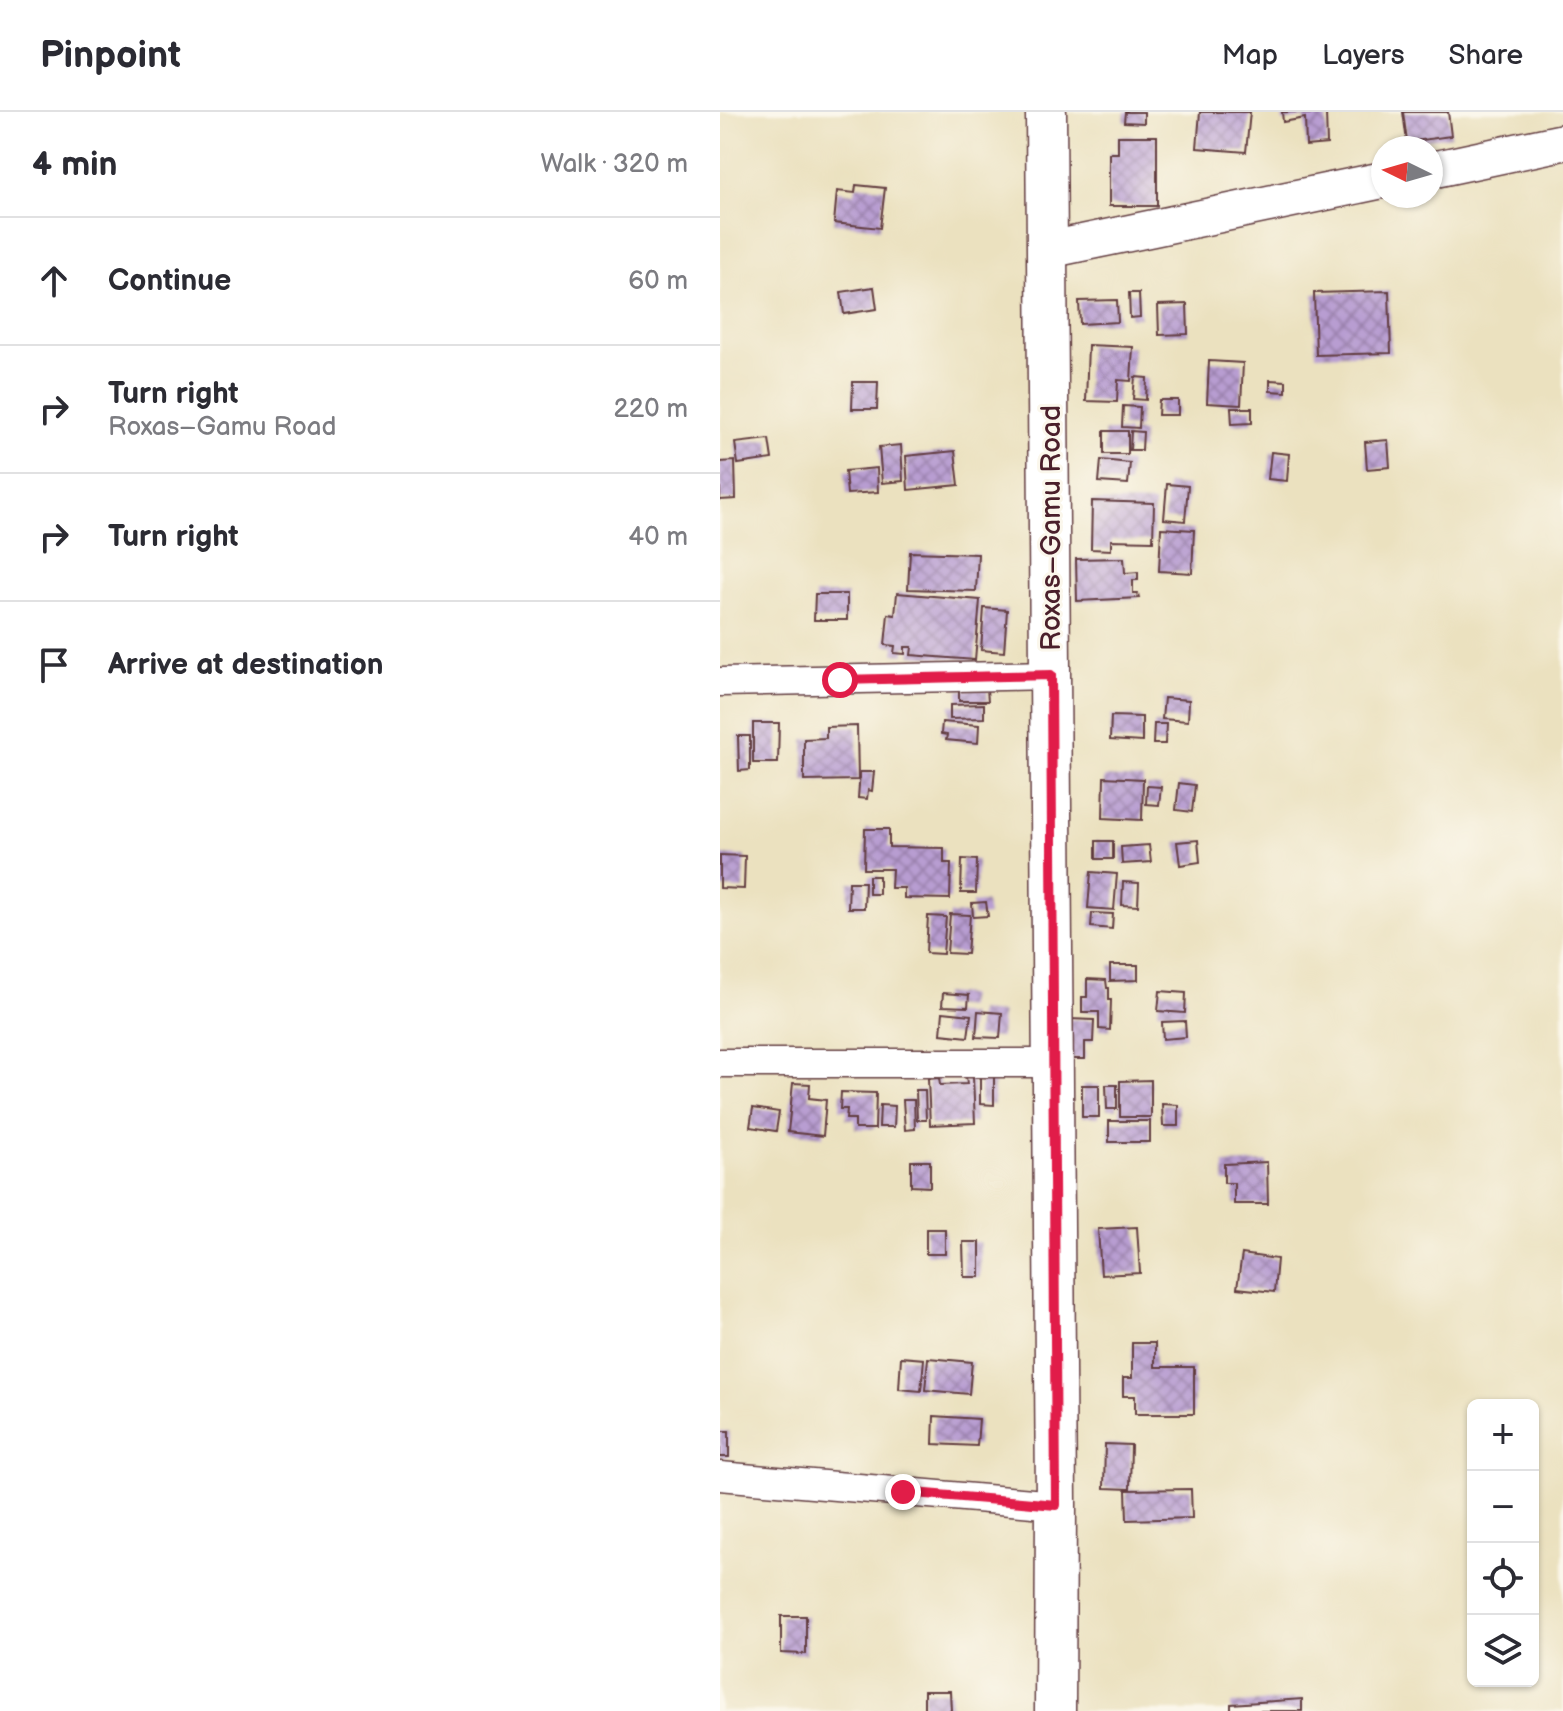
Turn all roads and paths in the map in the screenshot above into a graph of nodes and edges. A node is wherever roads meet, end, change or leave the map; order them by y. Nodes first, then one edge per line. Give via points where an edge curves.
1 (1046, 112) edge
2 (1563, 142) edge
3 (1443, 167) edge
4 (1371, 183) edge
5 (1048, 250) junction
6 (1051, 675) junction
7 (720, 682) edge
8 (720, 1063) edge
9 (1053, 1063) junction
10 (720, 1476) edge
11 (1056, 1505) junction
12 (1055, 1711) edge

1 - 5 main road, Roxas–Gamu Road
2 - 3 street
4 - 5 street
5 - 6 main road, Roxas–Gamu Road
6 - 7 street
6 - 9 main road, Roxas–Gamu Road
8 - 9 street
9 - 11 main road, Roxas–Gamu Road
10 - 11 street
11 - 12 main road, Roxas–Gamu Road

